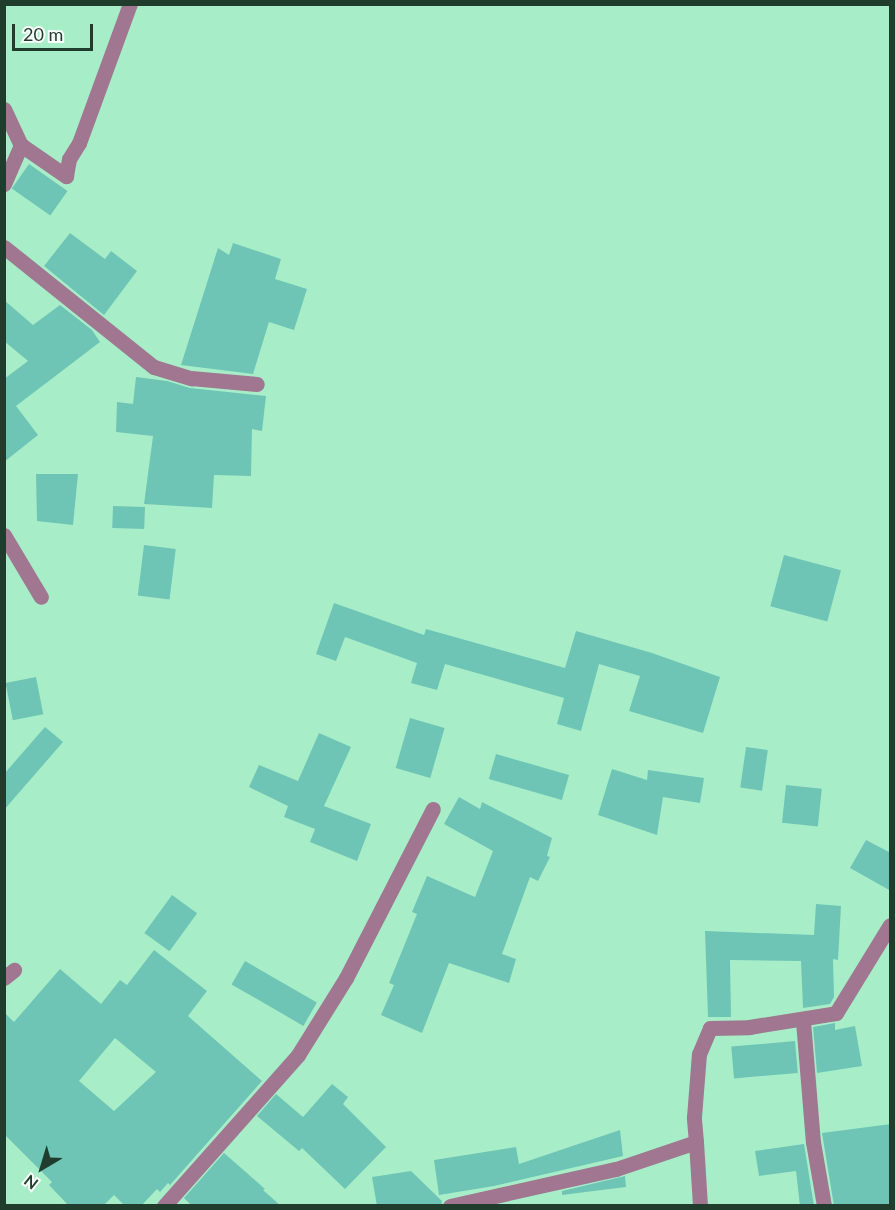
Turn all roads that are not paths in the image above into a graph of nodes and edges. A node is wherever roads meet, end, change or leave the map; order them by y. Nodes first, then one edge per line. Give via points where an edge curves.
1 (130, 4) edge
2 (4, 109) edge
3 (21, 145) junction
4 (4, 184) edge
5 (4, 247) edge
6 (257, 384) dead end
7 (4, 535) edge
8 (41, 597) dead end
9 (433, 808) dead end
10 (891, 925) edge
11 (803, 1021) junction
12 (696, 1142) junction
13 (164, 1206) edge
14 (450, 1206) edge
15 (700, 1206) edge
16 (824, 1206) edge

1 - 3 street via 80,143 69,159 66,176
2 - 3 street
3 - 4 street
5 - 6 street via 154,367 191,378
7 - 8 street
9 - 13 street via 346,978 298,1055
10 - 11 street via 836,1013
11 - 12 street via 710,1028 699,1054
11 - 16 street via 813,1142
12 - 14 street via 616,1169
12 - 15 street

